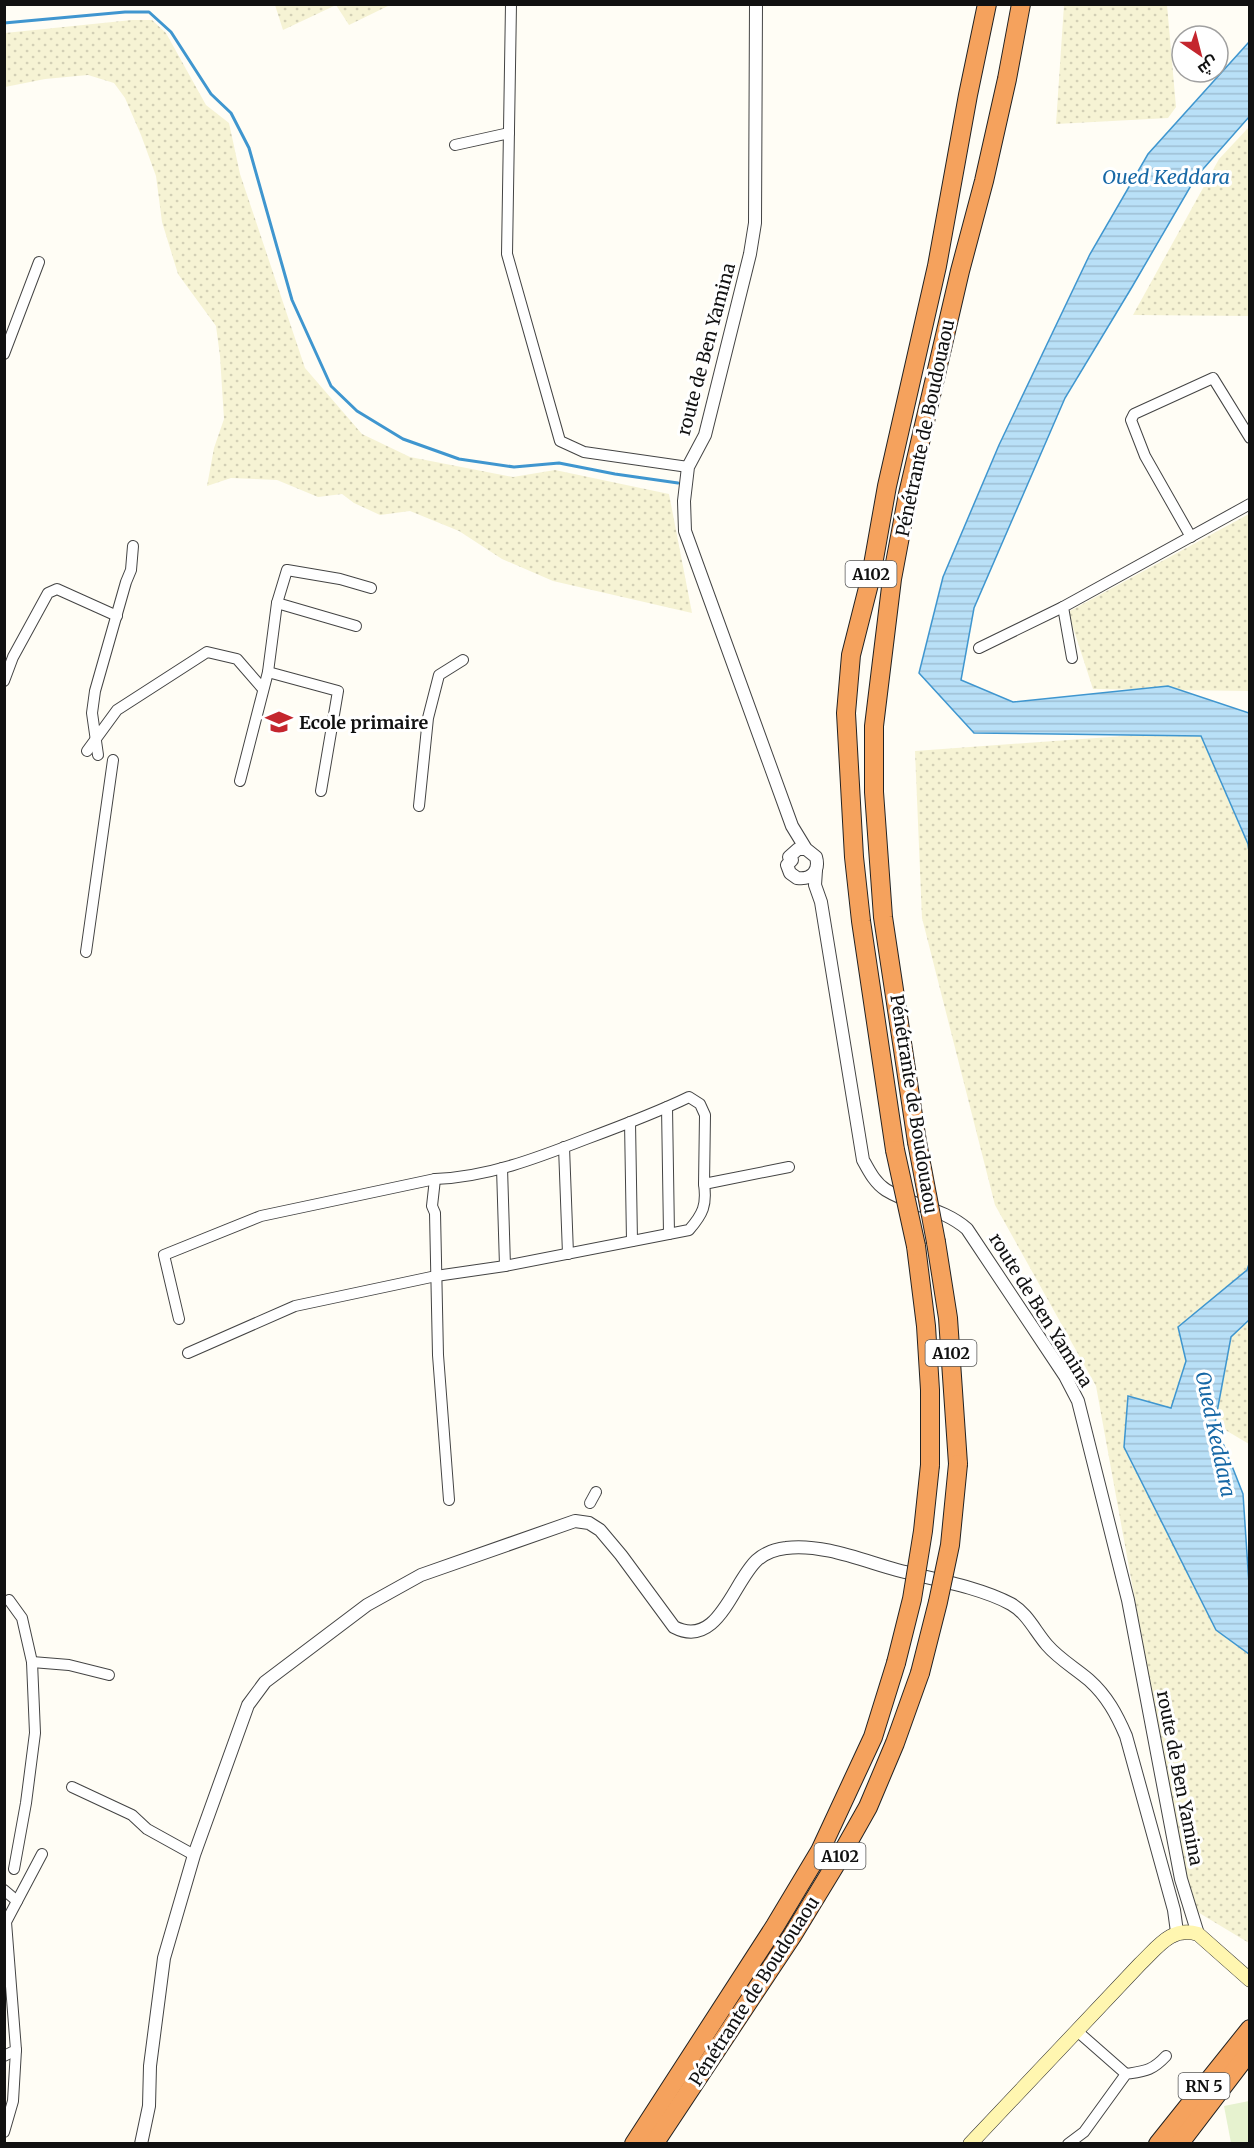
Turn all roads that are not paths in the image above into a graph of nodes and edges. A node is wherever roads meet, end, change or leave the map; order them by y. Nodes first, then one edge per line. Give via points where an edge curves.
1 (511, 4) edge
2 (756, 4) edge
3 (987, 4) edge
4 (1021, 4) edge
5 (509, 133) junction
6 (455, 145) dead end
7 (39, 262) dead end
8 (4, 354) edge
9 (1250, 438) edge
10 (688, 467) junction
11 (1250, 504) edge
12 (1191, 537) junction
13 (133, 546) dead end
14 (371, 588) dead end
15 (277, 603) junction
16 (1063, 607) junction
17 (117, 616) junction
18 (356, 626) dead end
19 (979, 648) dead end
20 (1072, 658) dead end
21 (463, 660) dead end
22 (268, 672) junction
23 (4, 681) edge
24 (263, 689) junction
25 (97, 737) junction
26 (87, 751) dead end
27 (98, 756) dead end
28 (113, 760) dead end
29 (240, 781) dead end
30 (321, 791) dead end
31 (419, 806) dead end
32 (792, 826) junction
33 (806, 849) junction
34 (791, 853) junction
35 (816, 870) junction
36 (801, 879) junction
37 (821, 902) junction
38 (86, 952) dead end
39 (667, 1107) junction
40 (630, 1122) junction
41 (564, 1147) junction
42 (789, 1167) dead end
43 (502, 1168) junction
44 (435, 1179) junction
45 (704, 1184) junction
46 (669, 1234) junction
47 (632, 1241) junction
48 (568, 1254) junction
49 (505, 1266) junction
50 (436, 1276) junction
51 (179, 1319) dead end
52 (188, 1353) dead end
53 (596, 1492) dead end
54 (450, 1500) dead end
55 (591, 1503) dead end
56 (9, 1600) dead end
57 (32, 1662) junction
58 (109, 1675) dead end
59 (72, 1787) dead end
60 (42, 1854) dead end
61 (194, 1855) junction
62 (14, 1869) dead end
63 (4, 1890) edge
64 (17, 1901) junction
65 (1177, 1932) junction
66 (1198, 1934) junction
67 (1250, 1980) edge
68 (725, 2018) junction
69 (1250, 2029) edge
70 (1077, 2031) junction
71 (16, 2050) junction
72 (1250, 2051) edge
73 (4, 2056) edge
74 (1166, 2056) dead end
75 (1126, 2074) junction
76 (4, 2132) edge
77 (1180, 2143) edge
78 (141, 2144) edge
79 (634, 2144) edge
80 (654, 2144) edge
81 (970, 2144) edge
82 (1068, 2144) edge
83 (1158, 2144) edge

1 - 5 street
2 - 10 street, route de Ben Yamina via 750,254 705,435
3 - 68 highway, Pénétrante de Boudouaou / A102, bridge via 937,266 887,486 871,576 850,655 846,713 861,921 926,1326 930,1465 923,1531 912,1599 873,1737 820,1851
4 - 68 highway, Pénétrante de Boudouaou / A102, bridge via 984,181 908,494 892,579 874,726 874,792 884,917 948,1318 958,1464 950,1545 920,1673 868,1807 792,1936
5 - 6 street
5 - 10 street via 507,254 560,441 584,452
7 - 8 street
9 - 12 street via 1213,378 1134,414 1131,420 1145,456
10 - 32 street, route de Ben Yamina via 685,531
11 - 12 street
12 - 16 street
13 - 17 street via 131,570
14 - 15 street via 287,570
15 - 18 street
15 - 22 street
16 - 19 street
16 - 20 street
17 - 23 street via 57,589 48,593
17 - 25 street via 95,691 92,713
21 - 31 street via 439,675 428,718
22 - 24 street
22 - 30 street via 338,691
24 - 25 street via 237,659 207,652 117,710
24 - 29 street
25 - 26 street
25 - 27 street
28 - 38 street
32 - 33 street, route de Ben Yamina
32 - 34 street, route de Ben Yamina
33 - 34 street
33 - 35 street via 816,857
34 - 36 street via 788,869
35 - 36 street
35 - 37 street, route de Ben Yamina via 815,885
36 - 37 street
37 - 66 street, route de Ben Yamina via 863,1160 869,1172 887,1190 947,1215 968,1229 1078,1401 1128,1600 1181,1879
39 - 40 street
39 - 45 street via 689,1097 700,1104 705,1114
39 - 46 street
40 - 41 street
40 - 47 street
41 - 43 street
41 - 48 street
42 - 45 street
43 - 44 street via 460,1178
43 - 49 street
44 - 50 street via 432,1206
44 - 51 street via 261,1216 164,1256
45 - 46 street via 706,1198 701,1217 689,1230
46 - 47 street
47 - 48 street
48 - 49 street
49 - 50 street
50 - 52 street via 295,1305
50 - 54 street
53 - 55 street
56 - 57 street via 22,1618
57 - 58 street via 69,1665
57 - 62 street via 35,1733
59 - 61 street via 132,1815 147,1829
60 - 64 street
61 - 65 street via 248,1706 265,1682 398,1586 488,1550 582,1521 600,1530 674,1628 685,1632 698,1631 713,1622 758,1559 788,1547 819,1549 966,1588 1012,1605 1061,1660 1104,1696 1117,1715 1126,1736
61 - 78 street via 164,1958 150,2066 149,2106
63 - 64 street
64 - 71 street via 6,1922
65 - 66 main road
65 - 70 main road via 1140,1964
66 - 67 main road
68 - 79 highway, Pénétrante de Boudouaou / A102
68 - 80 highway, Pénétrante de Boudouaou / A102
69 - 83 highway, RN 5
70 - 75 street
70 - 81 main road
71 - 73 street
71 - 76 street via 13,2101
72 - 77 highway, RN 5
74 - 75 street via 1148,2071
75 - 82 street via 1084,2132

